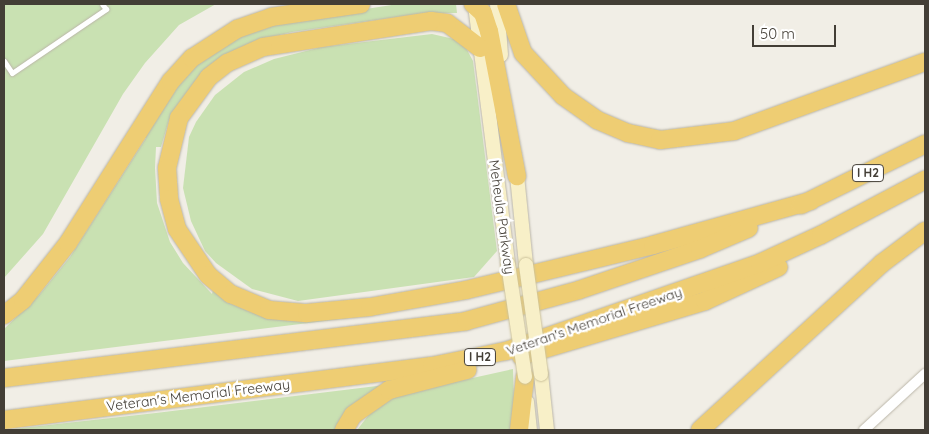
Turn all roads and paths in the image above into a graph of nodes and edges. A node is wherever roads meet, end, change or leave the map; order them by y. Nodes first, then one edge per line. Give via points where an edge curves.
1 (102, 4) edge
2 (361, 4) edge
3 (474, 4) edge
4 (496, 4) edge
5 (506, 4) edge
6 (480, 48) junction
7 (4, 61) edge
8 (925, 62) edge
9 (925, 144) edge
10 (517, 176) junction
11 (925, 181) edge
12 (811, 201) junction
13 (925, 231) edge
14 (4, 316) edge
15 (925, 374) edge
16 (533, 376) junction
17 (4, 378) edge
18 (4, 420) edge
19 (344, 430) edge
20 (519, 430) edge
21 (530, 430) edge
22 (547, 430) edge
23 (700, 430) edge
24 (864, 430) edge

1 - 7 lane via 106,9 12,73
2 - 14 highway via 271,17 237,30 192,58 171,81 51,266 23,300
3 - 6 main road, Meheula Parkway
3 - 10 highway via 483,13 489,31
4 - 10 main road, Meheula Parkway
5 - 8 highway via 523,53 563,96 597,120 628,133 660,140 734,131
6 - 12 highway via 446,23 431,22 263,47 227,63 209,77 179,118 166,168 169,199 177,229 208,275 231,294 270,310 307,313 370,307 466,290 653,245
6 - 16 main road, Meheula Parkway, bridge via 508,264
9 - 12 highway, I H2
10 - 16 main road, Meheula Parkway, bridge
11 - 18 highway, Veteran's Memorial Freeway / I H2 via 760,263 506,351 432,366
11 - 19 highway via 836,239 705,301 607,329 561,346 389,390 353,415
12 - 17 highway, I H2 via 700,249 579,290 466,321
13 - 23 highway via 881,264
15 - 24 street
16 - 20 highway
16 - 21 main road, Meheula Parkway
16 - 22 main road, Meheula Parkway

